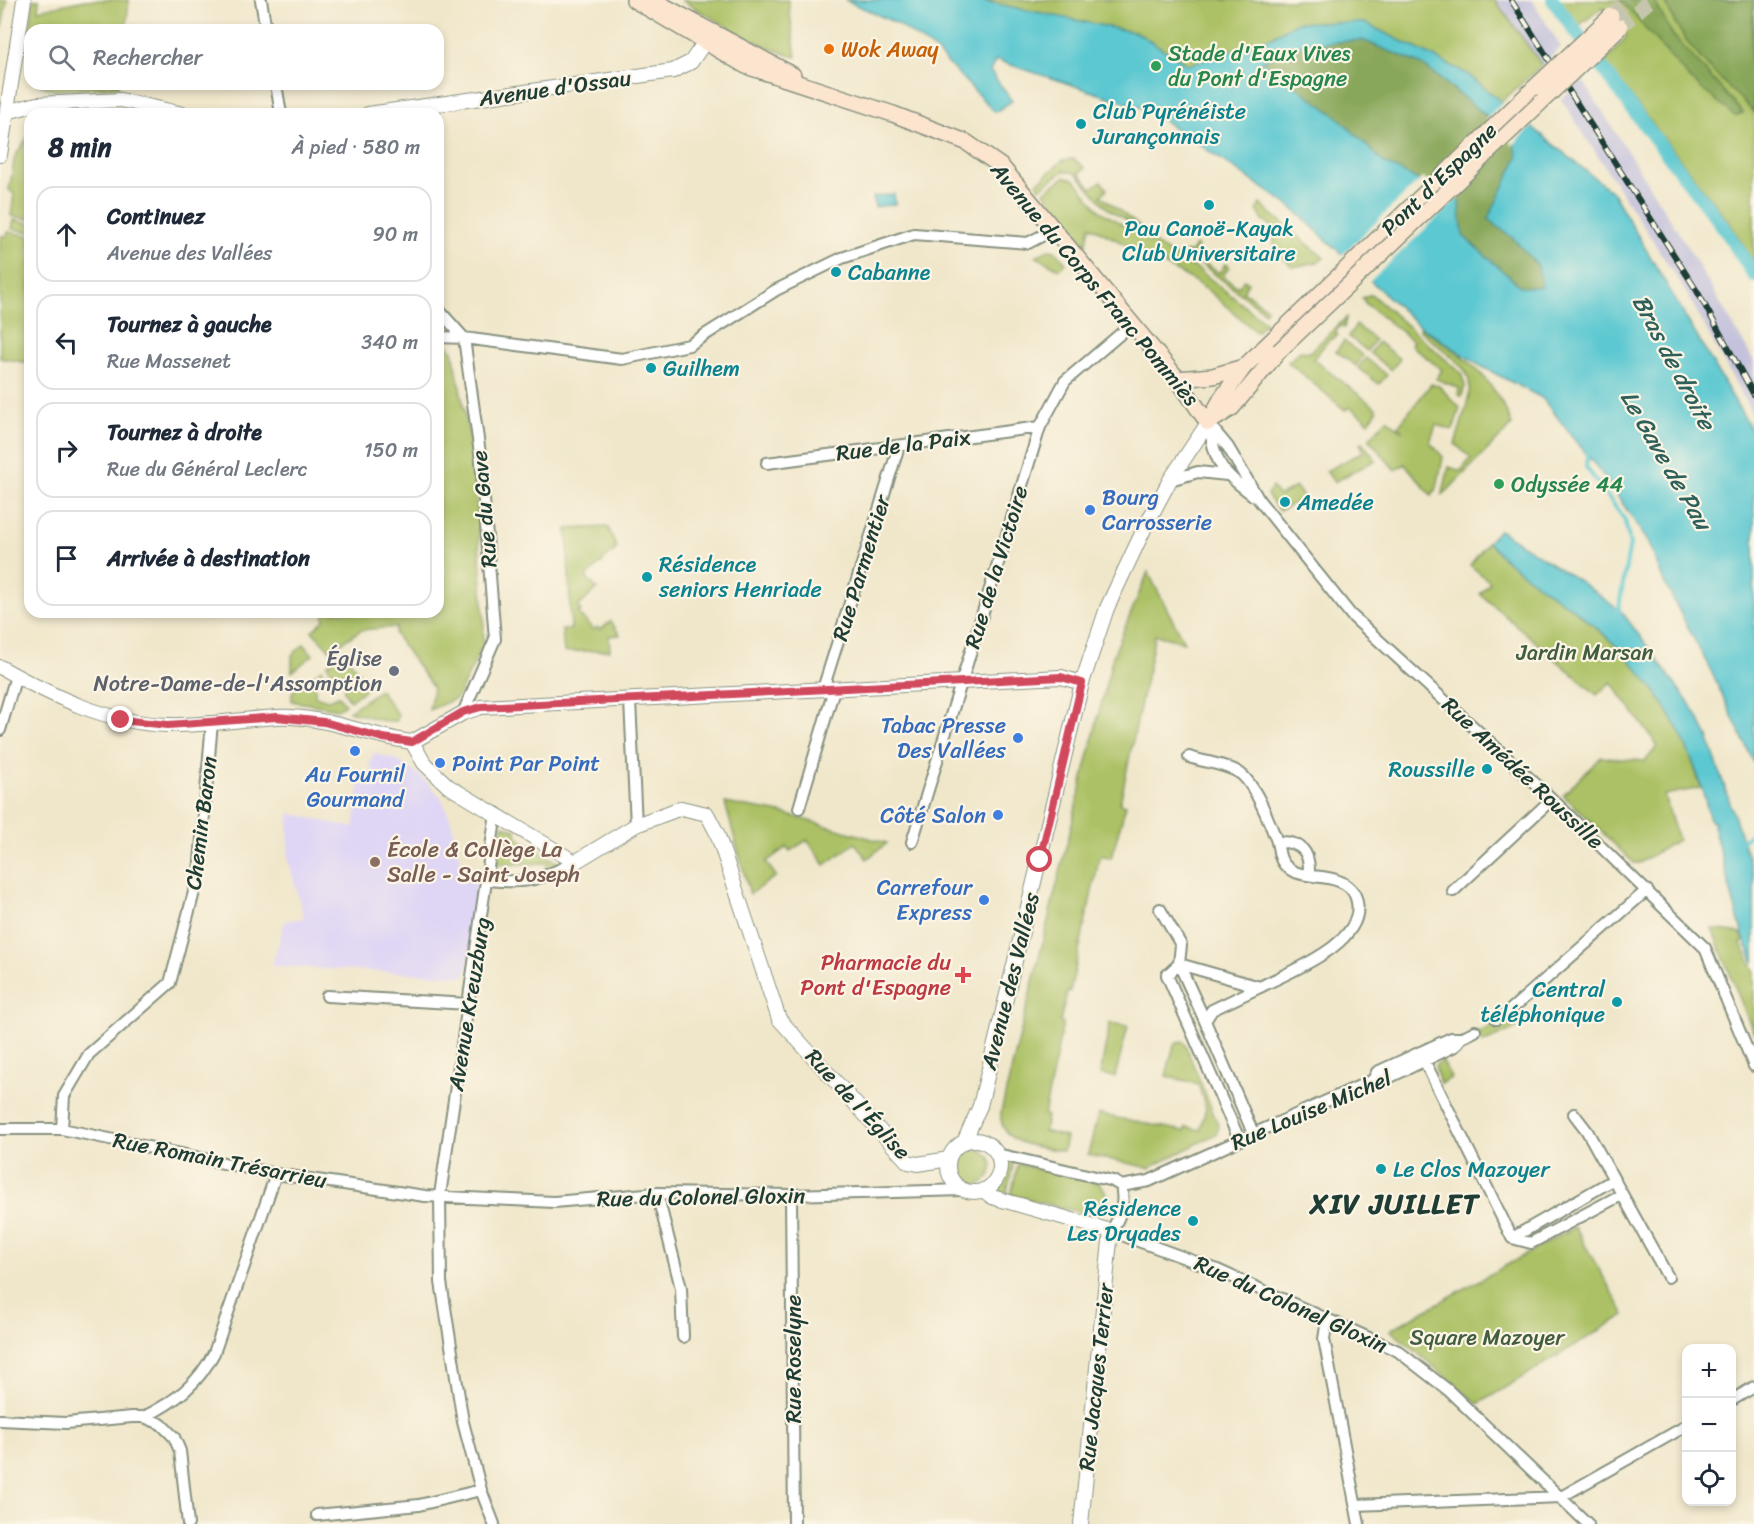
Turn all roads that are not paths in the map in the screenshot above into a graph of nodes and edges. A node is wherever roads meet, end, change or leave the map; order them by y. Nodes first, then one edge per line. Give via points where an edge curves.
1 (24, 0) edge
2 (261, 0) edge
3 (634, 0) edge
4 (653, 0) edge
5 (1616, 22) tunnel mouth
6 (265, 24) edge
7 (729, 40) junction
8 (704, 43) junction
9 (810, 86) junction
10 (277, 90) edge
11 (156, 108) edge
12 (280, 108) edge
13 (411, 108) edge
14 (4, 112) edge
15 (0, 155) edge
16 (1053, 230) junction
17 (444, 316) edge
18 (1132, 324) junction
19 (444, 337) edge
20 (464, 338) junction
21 (1274, 347) junction
22 (1244, 367) junction
23 (1177, 379) junction
24 (1208, 423) junction
25 (1040, 427) junction
26 (899, 446) junction
27 (767, 463) dead end
28 (1227, 475) junction
29 (1170, 480) junction
30 (1259, 500) junction
31 (0, 667) edge
32 (16, 676) junction
33 (1082, 683) junction
34 (960, 684) junction
35 (829, 689) junction
36 (630, 701) junction
37 (463, 712) junction
38 (212, 723) junction
39 (0, 730) edge
40 (412, 742) junction
41 (1190, 758) dead end
42 (1552, 799) junction
43 (799, 808) dead end
44 (496, 813) junction
45 (636, 825) junction
46 (912, 842) dead end
47 (1277, 842) junction
48 (575, 862) junction
49 (1309, 874) junction
50 (488, 880) junction
51 (1647, 890) junction
52 (1453, 891) dead end
53 (1160, 909) dead end
54 (1179, 964) junction
55 (1260, 987) junction
56 (327, 996) dead end
57 (469, 1004) junction
58 (1496, 1019) dead end
59 (1205, 1021) junction
60 (1475, 1031) dead end
61 (1422, 1057) junction
62 (1754, 1066) edge
63 (980, 1107) junction
64 (1574, 1114) dead end
65 (0, 1129) edge
66 (62, 1129) junction
67 (1253, 1133) junction
68 (1239, 1139) junction
69 (964, 1142) junction
70 (983, 1142) junction
71 (997, 1154) junction
72 (949, 1159) junction
73 (276, 1174) junction
74 (1613, 1180) junction
75 (1143, 1184) junction
76 (1121, 1186) junction
77 (963, 1190) junction
78 (983, 1190) junction
79 (657, 1193) junction
80 (791, 1194) junction
81 (440, 1195) junction
82 (1621, 1195) junction
83 (1124, 1198) junction
84 (1112, 1231) junction
85 (1512, 1238) junction
86 (1668, 1277) dead end
87 (1327, 1320) junction
88 (683, 1337) dead end
89 (1754, 1387) edge
90 (1735, 1398) edge
91 (144, 1417) junction
92 (0, 1420) edge
93 (1682, 1428) edge
94 (481, 1490) junction
95 (1561, 1497) junction
96 (1356, 1506) junction
97 (317, 1515) dead end
98 (188, 1524) edge
99 (494, 1524) edge
100 (794, 1524) edge
101 (1081, 1524) edge
102 (1359, 1524) edge
103 (1588, 1524) edge

1 - 14 street
2 - 6 street
3 - 8 main road, Avenue du Corps Franc Pommiès
4 - 7 main road, Avenue du Corps Franc Pommiès
5 - 21 main road, Pont d'Espagne, bridge
7 - 8 street
7 - 9 main road, Avenue du Corps Franc Pommiès
8 - 9 main road, Avenue du Corps Franc Pommiès via 746,66
8 - 13 street, Avenue d'Ossau via 691,62 673,71
9 - 16 main road, Avenue du Corps Franc Pommiès via 955,138 986,154 1002,167
10 - 12 street
11 - 14 street via 121,100 37,104
14 - 15 street
16 - 18 main road, Avenue du Corps Franc Pommiès
16 - 20 street via 1028,243 914,234 842,258 776,290 689,345 622,359
17 - 20 street
18 - 23 main road, Avenue du Corps Franc Pommiès
18 - 25 street, Rue de la Victoire via 1065,381
19 - 20 street
20 - 37 street, Rue du Gave via 481,461 495,639
21 - 22 main road, Avenue des Vallées
21 - 24 main road, Avenue des Vallées via 1232,408
22 - 23 main road via 1213,376
22 - 24 main road, Avenue des Vallées
23 - 24 main road, Avenue du Corps Franc Pommiès
24 - 28 street, Rue Amédée Roussille via 1214,455
24 - 29 street, Avenue des Vallées
24 - 30 street, Rue Amédée Roussille via 1228,447
25 - 26 street, Rue de la Paix
25 - 34 street, Rue de la Victoire
26 - 27 street, Rue de la Paix
26 - 35 street, Rue Parmentier
28 - 29 street via 1198,472
28 - 30 street, Rue Amédée Roussille
29 - 33 street, Avenue des Vallées via 1107,608
30 - 42 street, Rue Amédée Roussille via 1351,615
31 - 32 street
32 - 38 street via 69,702 121,720 168,725
32 - 39 street
33 - 34 street via 1061,677
33 - 63 street, Avenue des Vallées
34 - 35 street
34 - 46 street, Rue de la Victoire
35 - 36 street
35 - 43 street, Rue Parmentier
36 - 37 street via 481,707
36 - 45 street
37 - 40 street
38 - 40 street via 277,717 324,722
38 - 66 street, Chemin Baron via 199,873 170,983 89,1054 64,1096
40 - 44 street via 424,763 448,786
41 - 47 street via 1237,771 1248,780
42 - 51 street, Rue Amédée Roussille
42 - 52 street
44 - 48 street
44 - 50 street, Avenue Kreuzburg
45 - 48 street
45 - 72 street, Rue de l'Église via 681,808 707,814 717,833 779,1019 908,1162
47 - 49 street via 1285,865
47 - 49 street via 1299,844 1306,852
48 - 50 street via 543,879 516,883
49 - 55 street via 1336,880 1355,894 1358,906 1353,927 1339,944
50 - 57 street, Avenue Kreuzburg
51 - 58 street
51 - 62 street, Rue Amédée Roussille via 1705,948
53 - 54 street via 1181,945
54 - 55 street
54 - 59 street
54 - 68 street via 1167,975
55 - 59 street via 1212,1010
56 - 57 street
57 - 81 street, Avenue Kreuzburg
59 - 67 street
60 - 61 street, Rue Louise Michel via 1451,1038
61 - 67 street, Rue Louise Michel via 1377,1072 1373,1080
61 - 85 street
63 - 69 street, Avenue des Vallées
63 - 70 street, Avenue des Vallées
64 - 74 street
65 - 66 street, Rue Romain Trésarrieu
66 - 73 street, Rue Romain Trésarrieu
67 - 68 street, Rue Louise Michel
68 - 75 street, Rue Louise Michel
69 - 70 street
69 - 72 street
70 - 71 street
71 - 76 street
71 - 78 street via 996,1180
72 - 77 street via 950,1177
73 - 81 street, Rue Romain Trésarrieu via 385,1192
73 - 91 street via 214,1353 202,1376
74 - 82 street
74 - 85 street
75 - 76 street, Rue Louise Michel
75 - 83 street, Rue Louise Michel
76 - 83 street
77 - 78 street
77 - 80 street, Rue du Colonel Gloxin
78 - 84 street, Rue du Colonel Gloxin via 992,1197
79 - 80 street, Rue du Colonel Gloxin
79 - 81 street, Rue du Colonel Gloxin via 554,1202
79 - 88 street via 681,1288
80 - 100 street, Rue Roselyne
81 - 94 street, Avenue Kreuzburg via 441,1282 463,1422
82 - 85 street via 1531,1243
82 - 86 street
83 - 84 street via 1120,1218
84 - 87 street, Rue du Colonel Gloxin via 1215,1269
84 - 101 street, Rue Jacques Terrier
87 - 95 street, Rue du Colonel Gloxin via 1398,1351 1448,1390
87 - 96 street via 1324,1338
89 - 90 street
91 - 92 street via 66,1422
91 - 98 street via 161,1424 174,1437 180,1451
93 - 95 street
94 - 97 street via 419,1505
94 - 99 street, Avenue Kreuzburg
95 - 96 street
95 - 103 street, Rue du Colonel Gloxin
96 - 102 street

